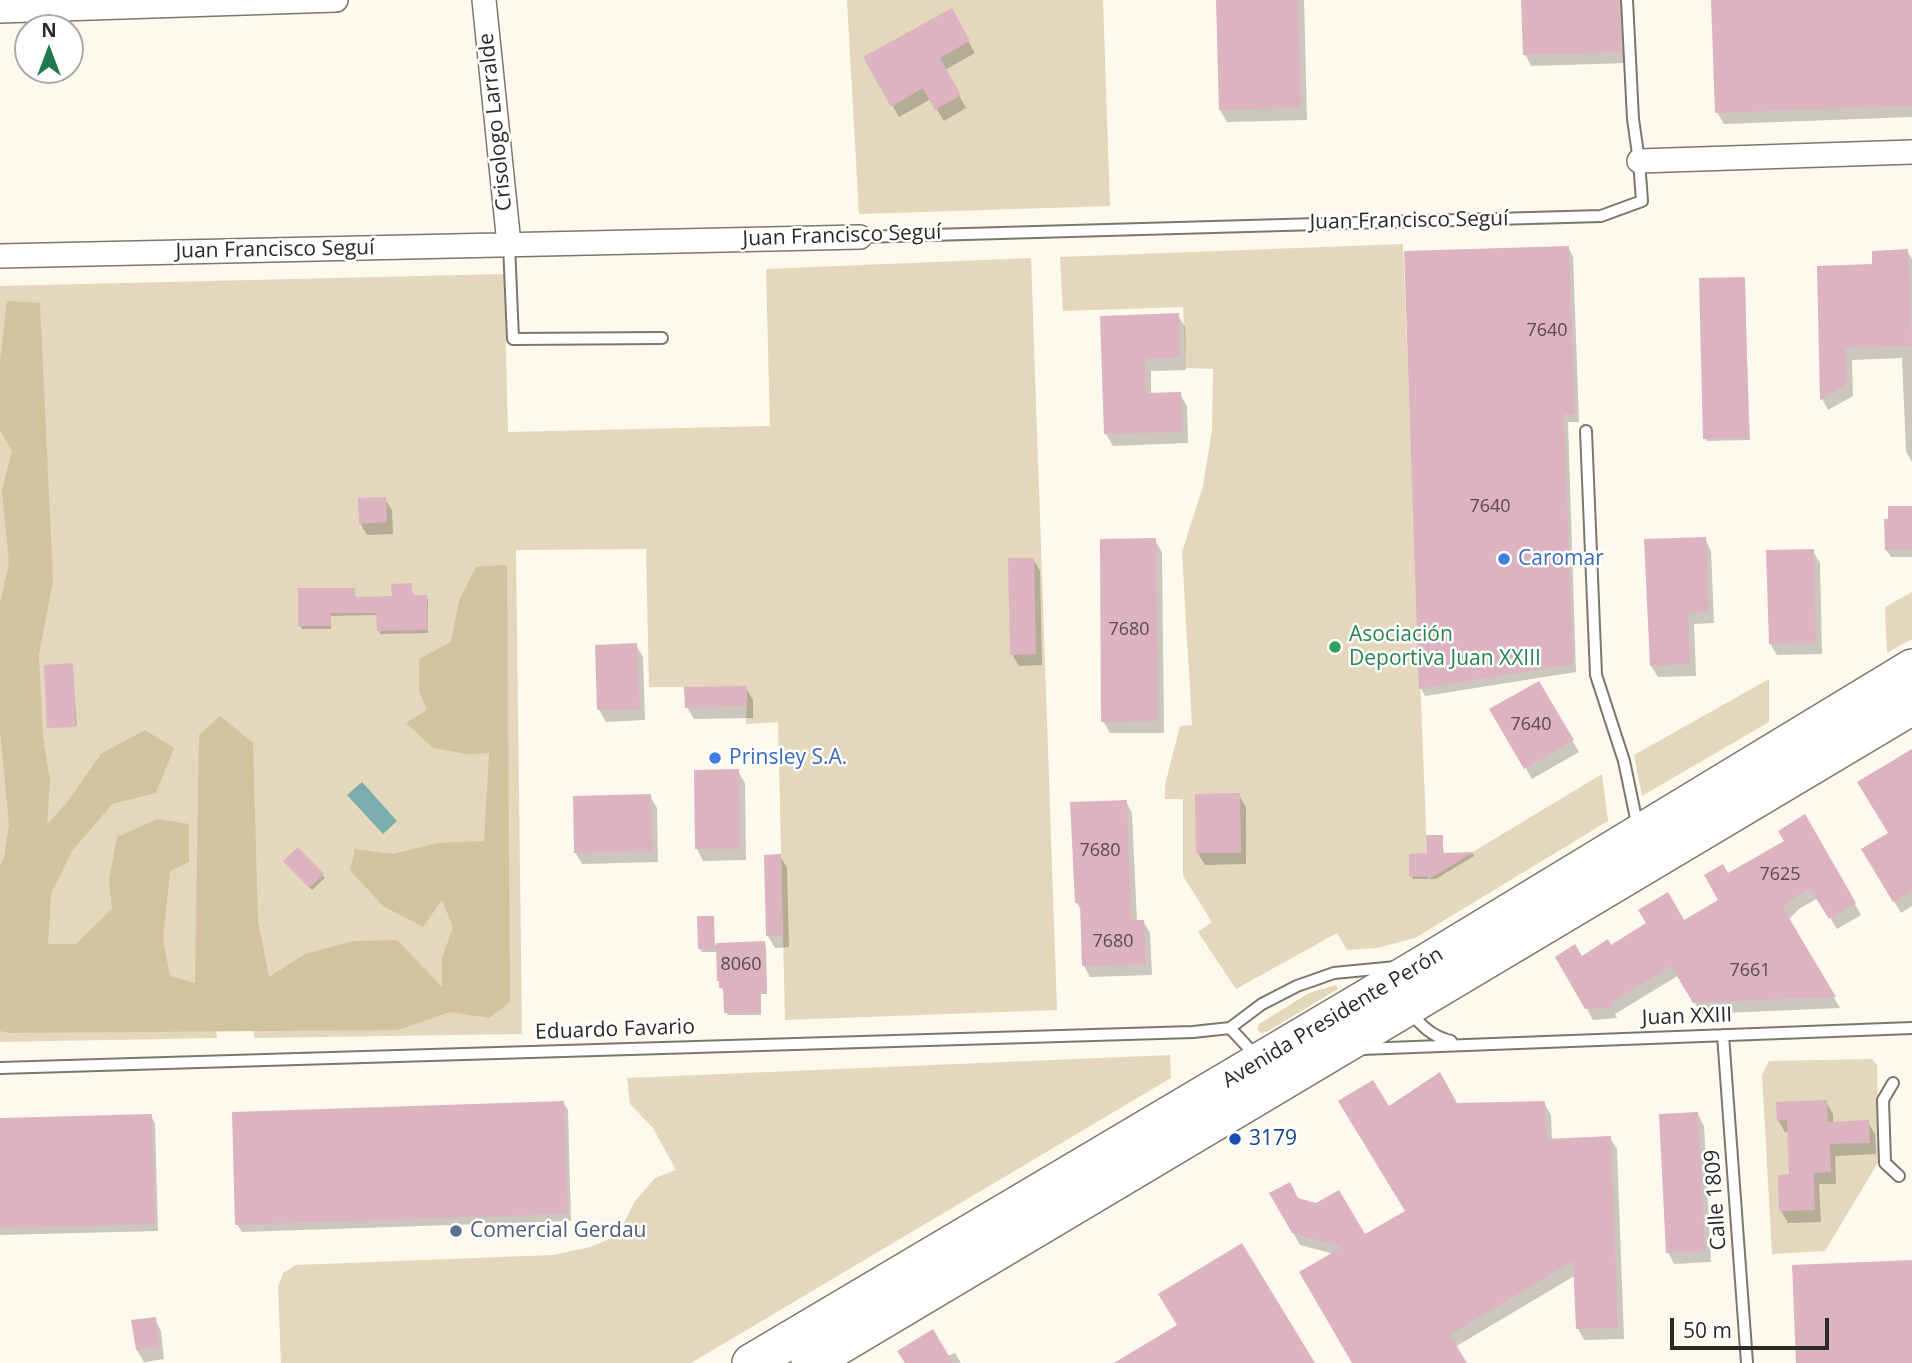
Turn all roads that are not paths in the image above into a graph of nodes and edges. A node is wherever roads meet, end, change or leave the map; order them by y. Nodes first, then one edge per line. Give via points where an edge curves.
1 (336, 0) edge
2 (484, 0) edge
3 (1627, 0) edge
4 (0, 11) edge
5 (1912, 152) edge
6 (1639, 161) junction
7 (860, 237) joint
8 (509, 244) junction
9 (0, 256) edge
10 (662, 338) dead end
11 (1586, 430) dead end
12 (1912, 668) edge
13 (1912, 706) edge
14 (1639, 834) junction
15 (1421, 967) junction
16 (1334, 973) junction
17 (1396, 996) junction
18 (1230, 1028) junction
19 (1912, 1028) edge
20 (1723, 1035) junction
21 (1464, 1044) junction
22 (1336, 1049) junction
23 (0, 1069) edge
24 (1270, 1071) junction
25 (1893, 1083) dead end
26 (1899, 1176) dead end
27 (751, 1363) edge
28 (810, 1363) edge
29 (1746, 1363) edge

1 - 4 street
2 - 8 street, Crisologo Larralde
3 - 6 lane
5 - 6 street
6 - 7 lane, Juan Francisco Seguí via 1642,201 1601,216
7 - 8 street, Juan Francisco Seguí
8 - 9 street, Juan Francisco Seguí
8 - 10 lane via 513,339
11 - 14 lane via 1595,675 1624,761
12 - 14 main road, Avenida Presidente Perón
13 - 17 main road, Avenida Presidente Perón
14 - 15 main road, Avenida Presidente Perón
15 - 16 lane
15 - 17 main road, Avenida Presidente Perón
16 - 17 lane, Juan XXIII via 1364,979
16 - 18 lane via 1262,1004
17 - 21 lane, Juan XXIII via 1421,1026 1441,1039
17 - 22 main road, Avenida Presidente Perón
17 - 24 main road, Avenida Presidente Perón
18 - 23 lane, Eduardo Favario
18 - 24 lane
19 - 20 lane, Juan XXIII
20 - 21 lane, Juan XXIII
20 - 29 lane, Calle 1809
21 - 22 lane, Juan XXIII
22 - 24 main road, Avenida Presidente Perón
24 - 27 main road, Avenida Presidente Perón
24 - 28 main road, Avenida Presidente Perón
25 - 26 lane via 1883,1100 1885,1163

